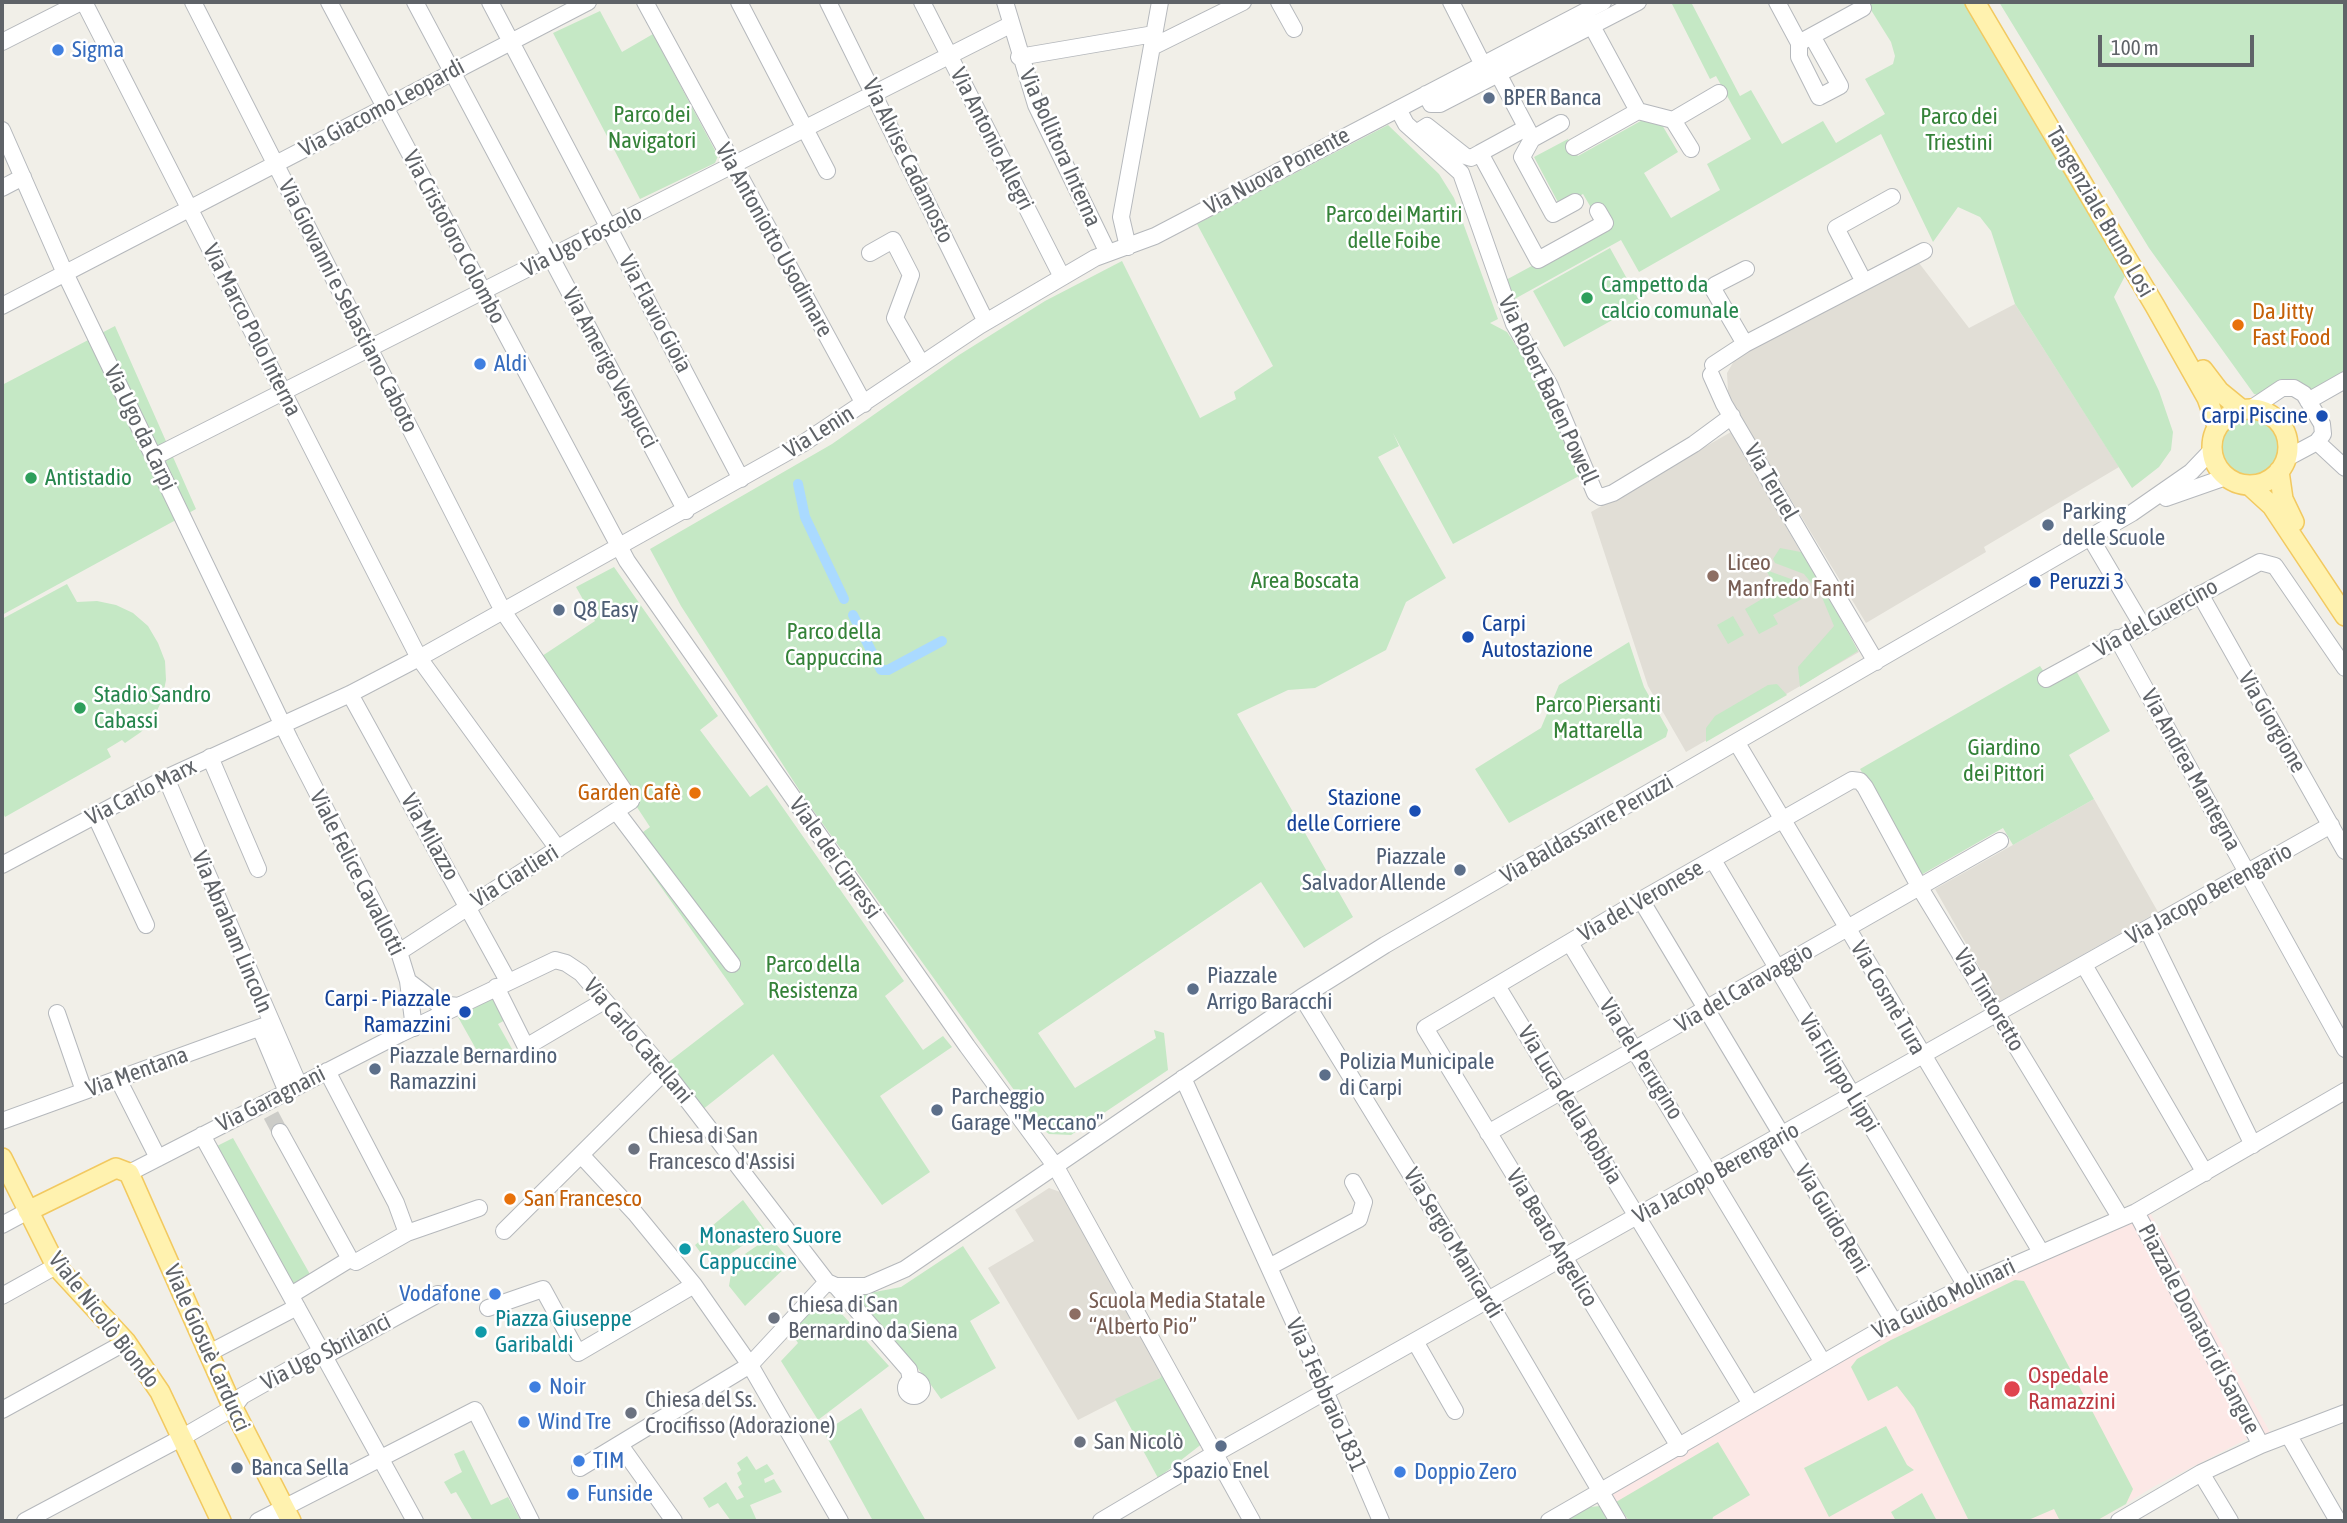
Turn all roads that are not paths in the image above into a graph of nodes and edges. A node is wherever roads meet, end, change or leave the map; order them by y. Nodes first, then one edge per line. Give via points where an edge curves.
1 (82, 2) edge
2 (193, 2) edge
3 (329, 2) edge
4 (415, 2) edge
5 (489, 2) edge
6 (588, 2) edge
7 (646, 2) edge
8 (739, 2) edge
9 (828, 2) edge
10 (922, 2) edge
11 (1005, 2) edge
12 (1160, 2) edge
13 (1243, 2) edge
14 (1279, 2) edge
15 (1451, 2) edge
16 (1603, 2) edge
17 (1638, 2) edge
18 (1777, 2) edge
19 (1975, 2) edge
20 (1988, 2) edge
21 (1863, 8) dead end
22 (1587, 19) junction
23 (1010, 25) junction
24 (1294, 30) dead end
25 (510, 41) junction
26 (1153, 41) junction
27 (2, 42) edge
28 (949, 55) junction
29 (1019, 57) junction
30 (1491, 66) junction
31 (452, 72) junction
32 (875, 93) junction
33 (1718, 93) dead end
34 (383, 108) junction
35 (1398, 109) junction
36 (1638, 111) junction
37 (1673, 120) junction
38 (1561, 124) dead end
39 (805, 127) junction
40 (2, 130) edge
41 (1416, 133) junction
42 (1529, 133) junction
43 (1574, 147) dead end
44 (1691, 149) dead end
45 (1480, 153) junction
46 (276, 163) junction
47 (732, 164) junction
48 (827, 170) dead end
49 (23, 177) junction
50 (2, 188) edge
51 (1892, 197) dead end
52 (1575, 202) dead end
53 (189, 206) junction
54 (1598, 211) dead end
55 (609, 227) junction
56 (1128, 247) junction
57 (1924, 251) dead end
58 (870, 253) dead end
59 (1108, 253) junction
60 (550, 257) junction
61 (1746, 269) dead end
62 (64, 271) junction
63 (1062, 276) junction
64 (1864, 282) junction
65 (483, 291) junction
66 (2, 306) edge
67 (986, 322) junction
68 (1745, 344) junction
69 (369, 348) junction
70 (921, 363) junction
71 (2345, 380) edge
72 (283, 392) junction
73 (2308, 401) junction
74 (864, 404) junction
75 (2246, 409) junction
76 (1730, 413) junction
77 (2217, 426) junction
78 (2317, 442) junction
79 (2212, 450) junction
80 (154, 457) junction
81 (2283, 464) junction
82 (2345, 468) edge
83 (2226, 477) junction
84 (741, 479) junction
85 (2249, 485) junction
86 (686, 511) junction
87 (2132, 513) junction
88 (2090, 537) junction
89 (618, 547) junction
90 (2200, 594) junction
91 (2345, 603) edge
92 (503, 611) junction
93 (2345, 616) edge
94 (2142, 625) junction
95 (2117, 638) junction
96 (419, 658) junction
97 (1876, 662) junction
98 (2345, 668) edge
99 (2046, 678) dead end
100 (350, 694) junction
101 (283, 724) junction
102 (1737, 743) junction
103 (209, 757) junction
104 (166, 778) junction
105 (1860, 781) joint
106 (631, 801) joint
107 (616, 811) junction
108 (95, 815) junction
109 (1783, 822) junction
110 (2331, 825) junction
111 (2000, 841) dead end
112 (558, 849) junction
113 (2345, 851) edge
114 (1713, 860) junction
115 (2, 865) edge
116 (258, 869) dead end
117 (2248, 872) junction
118 (1920, 888) junction
119 (1641, 900) junction
120 (468, 905) junction
121 (146, 925) dead end
122 (1847, 929) junction
123 (2147, 929) junction
124 (1570, 943) junction
125 (399, 952) junction
126 (732, 964) dead end
127 (2084, 965) junction
128 (1776, 970) junction
129 (408, 981) junction
130 (502, 984) junction
131 (1497, 986) junction
132 (1302, 997) junction
133 (604, 1001) junction
134 (459, 1006) junction
135 (1707, 1009) junction
136 (57, 1013) dead end
137 (1997, 1014) junction
138 (266, 1026) junction
139 (414, 1028) junction
140 (1425, 1028) joint
141 (2345, 1049) edge
142 (1634, 1050) junction
143 (1922, 1057) junction
144 (327, 1071) junction
145 (665, 1071) junction
146 (1183, 1078) junction
147 (118, 1079) junction
148 (293, 1089) junction
149 (84, 1091) junction
150 (1561, 1091) junction
151 (2345, 1091) edge
152 (1854, 1095) junction
153 (2, 1121) edge
154 (280, 1132) tunnel mouth
155 (1488, 1133) junction
156 (202, 1135) junction
157 (1783, 1135) junction
158 (2253, 1145) junction
159 (582, 1156) junction
160 (2, 1158) edge
161 (158, 1158) junction
162 (1056, 1167) junction
163 (129, 1173) junction
164 (2205, 1173) junction
165 (1712, 1175) junction
166 (1353, 1182) dead end
167 (480, 1208) dead end
168 (29, 1211) junction
169 (2136, 1212) junction
170 (1638, 1217) junction
171 (2120, 1217) junction
172 (2, 1225) edge
173 (504, 1231) dead end
174 (407, 1233) junction
175 (2041, 1252) junction
176 (349, 1259) junction
177 (1565, 1259) junction
178 (56, 1266) junction
179 (1269, 1267) junction
180 (832, 1284) junction
181 (694, 1285) junction
182 (1966, 1286) junction
183 (438, 1294) dead end
184 (2, 1296) edge
185 (294, 1301) junction
186 (1489, 1302) junction
187 (488, 1308) dead end
188 (1894, 1322) junction
189 (126, 1342) junction
190 (1416, 1343) junction
191 (322, 1351) junction
192 (209, 1353) junction
193 (1822, 1361) junction
194 (750, 1365) junction
195 (911, 1381) dead end
196 (1326, 1393) junction
197 (1751, 1404) junction
198 (233, 1408) junction
199 (2, 1410) edge
200 (1455, 1410) dead end
201 (2345, 1413) edge
202 (2289, 1436) junction
203 (183, 1437) junction
204 (620, 1444) junction
205 (2261, 1445) junction
206 (1680, 1448) junction
207 (1216, 1454) junction
208 (380, 1459) junction
209 (580, 1468) dead end
210 (2201, 1473) junction
211 (1600, 1492) junction
212 (287, 1515) edge
213 (1126, 1515) edge
214 (2125, 1520) edge
215 (25, 1521) edge
216 (221, 1521) edge
217 (258, 1521) edge
218 (415, 1521) edge
219 (531, 1521) edge
220 (674, 1521) edge
221 (840, 1521) edge
222 (1101, 1521) edge
223 (1252, 1521) edge
224 (1381, 1521) edge
225 (1549, 1521) edge
226 (1618, 1521) edge
227 (2230, 1521) edge
228 (2338, 1521) edge

1 - 27 street
1 - 53 street, Via Marco Polo Interna
2 - 46 street, Via Giovanni e Sebastiano Caboto
3 - 34 street, Via Cristoforo Colombo
4 - 31 street, Via Amerigo Vespucci
5 - 25 street, Via Flavio Gioia
6 - 25 street, Via Giacomo Leopardi
7 - 47 street, Via Antoniotto Usodimare
8 - 39 street
9 - 32 street, Via Alvise Cadamosto
10 - 28 street, Via Antonio Allegri
11 - 23 street, Via Bollitora Interna
12 - 26 street
13 - 26 street
14 - 24 street
15 - 30 street
16 - 22 street, Via Nuova Ponente
17 - 22 street, Via Nuova Ponente
18 - 21 street via 1805,39
19 - 77 main road, Tangenziale Bruno Losi via 2155,306 2207,398
20 - 75 main road, Tangenziale Bruno Losi via 2196,360 2218,391
22 - 30 street, Via Nuova Ponente
22 - 36 street
23 - 28 street, Via Ugo Foscolo
23 - 29 street, Via Bollitora Interna
25 - 31 street, Via Giacomo Leopardi
25 - 55 street, Via Flavio Gioia
26 - 29 street
26 - 56 street via 1121,217
28 - 32 street, Via Ugo Foscolo
28 - 63 street, Via Antonio Allegri
29 - 59 street, Via Bollitora Interna via 1036,105
30 - 35 street, Via Nuova Ponente
30 - 42 street
31 - 34 street, Via Giacomo Leopardi
31 - 60 street, Via Amerigo Vespucci
32 - 39 street, Via Ugo Foscolo
32 - 67 street, Via Alvise Cadamosto
33 - 37 street
34 - 46 street, Via Giacomo Leopardi
34 - 65 street, Via Cristoforo Colombo
35 - 41 street, Via Robert Baden Powell
35 - 56 street, Via Nuova Ponente
36 - 37 street
36 - 43 street
37 - 44 street
38 - 42 street
39 - 47 street, Via Ugo Foscolo
39 - 48 street
40 - 49 street, Via Ugo da Carpi
41 - 45 street via 1427,126 1465,156
41 - 76 street, Via Robert Baden Powell via 1461,173 1514,324 1550,386 1595,493 1601,497 1613,493
42 - 45 street
42 - 52 street via 1522,157 1553,214
45 - 54 street via 1538,260 1605,223
46 - 53 street, Via Giacomo Leopardi
46 - 69 street, Via Giovanni e Sebastiano Caboto
47 - 55 street, Via Ugo Foscolo
47 - 74 street, Via Antoniotto Usodimare
49 - 50 street
49 - 62 street, Via Ugo da Carpi
51 - 64 street via 1836,228
53 - 62 street, Via Giacomo Leopardi
53 - 72 street, Via Marco Polo Interna
55 - 60 street, Via Ugo Foscolo
55 - 84 street, Via Flavio Gioia
56 - 59 street, Via Lenin
57 - 64 street
58 - 70 street via 894,240 911,275 895,318
59 - 63 street, Via Lenin
60 - 65 street, Via Ugo Foscolo
60 - 86 street, Via Amerigo Vespucci
61 - 68 street via 1713,289
62 - 66 street, Via Giacomo Leopardi
62 - 80 street, Via Ugo da Carpi
63 - 67 street, Via Lenin
64 - 68 street
65 - 69 street, Via Ugo Foscolo
65 - 89 street, Via Cristoforo Colombo
67 - 70 street, Via Lenin
68 - 76 street, Via Teruel via 1717,371
69 - 72 street, Via Ugo Foscolo
69 - 92 street, Via Giovanni e Sebastiano Caboto
70 - 74 street, Via Lenin
71 - 73 street
72 - 80 street, Via Ugo Foscolo
72 - 96 street, Via Marco Polo Interna
73 - 75 street via 2299,390 2287,387
73 - 78 street via 2322,424 2323,434
74 - 84 street, Via Lenin
75 - 77 main road via 2230,414
75 - 81 main road via 2272,415 2281,424 2288,446
76 - 97 street, Via Teruel
77 - 79 main road
78 - 81 street
78 - 82 street
79 - 83 main road via 2217,468
79 - 87 street, Via Baldassarre Peruzzi via 2191,472
80 - 101 street, Via Ugo da Carpi
81 - 85 main road via 2263,483
81 - 91 main road via 2283,499 2291,518
83 - 85 main road
83 - 87 street, Via Baldassarre Peruzzi
84 - 86 street, Via Lenin
85 - 93 main road via 2272,506
86 - 89 street, Via Lenin
87 - 88 street, Via Baldassarre Peruzzi
88 - 94 street
88 - 97 street, Via Baldassarre Peruzzi
89 - 92 street, Via Lenin
89 - 162 street, Viale dei Cipressi
90 - 94 street, Via del Guercino
90 - 98 street, Via del Guercino via 2267,562 2280,572
90 - 110 street, Via Giorgione
92 - 96 street, Via Lenin
92 - 106 street, Via Giovanni e Sebastiano Caboto
94 - 95 street, Via del Guercino
95 - 99 street, Via del Guercino
95 - 117 street, Via Andrea Mantegna
96 - 100 street, Via Lenin
96 - 112 street, Via Marco Polo Interna
97 - 102 street, Via Baldassarre Peruzzi
100 - 101 street, Via Lenin
100 - 120 street, Via Milazzo
101 - 103 street, Via Carlo Marx
101 - 125 street, Viale Felice Cavallotti
102 - 109 street, Via Cosmè Tura
102 - 132 street, Via Baldassarre Peruzzi via 1385,944
103 - 104 street, Via Carlo Marx
103 - 116 street
104 - 108 street, Via Carlo Marx
104 - 138 street, Via Abraham Lincoln
105 - 109 street, Via del Veronese via 1852,780
105 - 118 street, Via Tintoretto
106 - 107 street, Via Ciarlieri
107 - 112 street, Via Ciarlieri
107 - 126 street
108 - 115 street, Via Carlo Marx
108 - 121 street
109 - 114 street, Via del Veronese
109 - 122 street, Via Cosmè Tura
110 - 113 street, Via Giorgione
110 - 117 street, Via Jacopo Berengario
111 - 118 street, Via del Caravaggio
112 - 120 street, Via Ciarlieri
114 - 119 street, Via del Veronese
114 - 128 street, Via Filippo Lippi
117 - 123 street, Via Jacopo Berengario
117 - 141 street, Via Andrea Mantegna
118 - 122 street, Via del Caravaggio
118 - 137 street, Via Tintoretto
119 - 124 street, Via del Veronese
119 - 135 street, Via Guido Reni
120 - 125 street, Via Ciarlieri
120 - 130 street, Via Milazzo
122 - 128 street, Via del Caravaggio
122 - 143 street, Via Cosmè Tura
123 - 127 street, Via Jacopo Berengario
123 - 158 street
124 - 131 street, Via del Veronese
124 - 142 street, Via del Perugino
125 - 129 street, Viale Felice Cavallotti
127 - 137 street, Via Jacopo Berengario
127 - 164 street
128 - 135 street, Via del Caravaggio
128 - 152 street, Via Filippo Lippi
129 - 134 street via 438,1004
129 - 139 street, Viale Felice Cavallotti
130 - 133 street, Via Carlo Catellani via 555,960 582,973
130 - 133 street via 526,1047
130 - 134 street, Via Carlo Catellani
131 - 140 street, Via del Veronese
131 - 150 street, Via Luca della Robbia
132 - 146 street, Via Baldassarre Peruzzi
132 - 186 street, Via Sergio Manicardi
133 - 145 street, Via Carlo Catellani
134 - 139 street, Via Carlo Catellani
135 - 142 street, Via del Caravaggio
135 - 157 street, Via Guido Reni
136 - 149 street
137 - 143 street, Via Jacopo Berengario
137 - 171 street, Via Tintoretto
138 - 147 street, Via Mentana
138 - 148 street, Via Abraham Lincoln
139 - 144 street, Via Garagnani
140 - 155 street, Via Beato Angelico
142 - 150 street, Via del Caravaggio
142 - 165 street, Via del Perugino
143 - 152 street, Via Jacopo Berengario
143 - 175 street, Via Cosmè Tura
144 - 148 street, Via Garagnani
144 - 174 street
145 - 159 street
145 - 180 street, Via Carlo Catellani
146 - 162 street, Via Baldassarre Peruzzi
146 - 179 street, Via 3 Febbraio 1831
147 - 149 street, Via Mentana
147 - 161 street
148 - 156 street, Via Garagnani via 268,1110
149 - 153 street, Via Mentana
150 - 155 street, Via del Caravaggio
150 - 170 street, Via Luca della Robbia
151 - 158 street, Via Guido Molinari
152 - 157 street, Via Jacopo Berengario
152 - 182 street, Via Filippo Lippi
154 - 176 street
155 - 177 street, Via Beato Angelico
156 - 161 street, Via Garagnani
156 - 185 street
157 - 165 street, Via Jacopo Berengario
157 - 188 street, Via Guido Reni
158 - 164 street, Via Guido Molinari
159 - 173 street
159 - 181 street
160 - 168 main road, Viale Nicolò Biondo
161 - 163 street, Via Garagnani
162 - 180 street via 905,1269 866,1286
162 - 207 street, Viale dei Cipressi
163 - 168 main road via 117,1168
163 - 192 main road, Viale Giosuè Carducci
164 - 169 street, Via Guido Molinari
165 - 170 street, Via Jacopo Berengario
165 - 193 street, Via del Perugino
166 - 179 street via 1364,1202 1359,1219
167 - 174 street
168 - 172 street
168 - 178 main road, Viale Nicolò Biondo
169 - 171 street, Via Guido Molinari
169 - 205 street, Piazzale Donatori di Sangue
170 - 177 street, Via Jacopo Berengario
170 - 197 street, Via Luca della Robbia
171 - 175 street, Via Guido Molinari
174 - 176 street via 356,1262
175 - 182 street, Via Guido Molinari
176 - 185 street
177 - 186 street, Via Jacopo Berengario
177 - 206 street, Via Beato Angelico
178 - 184 street
178 - 189 main road, Viale Nicolò Biondo
179 - 196 street, Via 3 Febbraio 1831
180 - 194 street
180 - 195 street, Via Carlo Catellani via 909,1370
181 - 187 street via 578,1353 544,1289
181 - 194 street
182 - 188 street, Via Guido Molinari
183 - 191 street, Via Ugo Sbrilanci via 330,1353
185 - 191 street
185 - 192 street
186 - 190 street, Via Jacopo Berengario
186 - 211 street, Via Sergio Manicardi
188 - 193 street, Via Guido Molinari
189 - 199 street
189 - 203 main road, Viale Nicolò Biondo
190 - 196 street, Via Jacopo Berengario
190 - 200 street
191 - 198 street, Via Ugo Sbrilanci via 242,1396
191 - 208 street
192 - 198 main road, Viale Giosuè Carducci
193 - 197 street, Via Guido Molinari
194 - 204 street
194 - 221 street
196 - 207 street, Via Jacopo Berengario
196 - 224 street, Via 3 Febbraio 1831
197 - 206 street, Via Guido Molinari
198 - 203 street, Via Ugo Sbrilanci
198 - 212 main road, Viale Giosuè Carducci
201 - 202 street
202 - 205 street
202 - 228 street
203 - 215 street, Via Ugo Sbrilanci
203 - 216 main road, Viale Nicolò Biondo
204 - 209 street
204 - 220 street
205 - 210 street
206 - 211 street, Via Guido Molinari
207 - 213 street, Via Jacopo Berengario
207 - 223 street, Viale dei Cipressi
208 - 212 street
208 - 218 street
208 - 219 street via 475,1410
210 - 214 street
210 - 227 street
211 - 225 street, Via Guido Molinari
211 - 226 street, Via Sergio Manicardi
212 - 217 street
213 - 222 street, Via Jacopo Berengario

